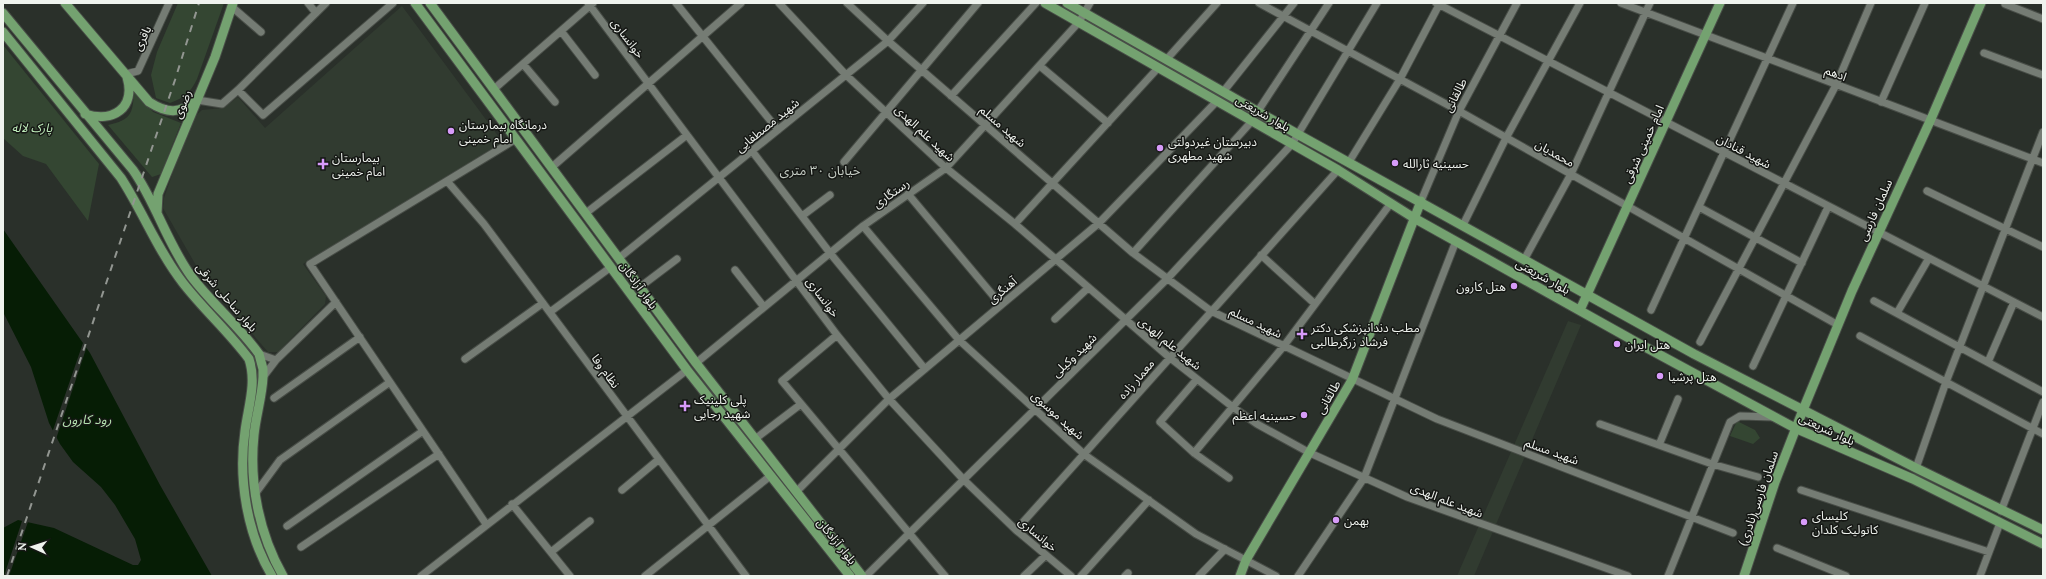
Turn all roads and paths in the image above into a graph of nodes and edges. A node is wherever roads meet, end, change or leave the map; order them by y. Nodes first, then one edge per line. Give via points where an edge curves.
1 (65, 3) edge
2 (169, 3) edge
3 (308, 3) edge
4 (326, 3) edge
5 (394, 3) edge
6 (415, 3) edge
7 (430, 3) edge
8 (676, 3) edge
9 (741, 3) edge
10 (779, 3) edge
11 (848, 3) edge
12 (923, 3) edge
13 (978, 3) edge
14 (1036, 3) edge
15 (1045, 3) edge
16 (1067, 3) edge
17 (1090, 3) edge
18 (1217, 3) edge
19 (1259, 3) edge
20 (1294, 3) edge
21 (1329, 3) edge
22 (1377, 3) edge
23 (1517, 3) edge
24 (1580, 3) edge
25 (1621, 3) edge
26 (1650, 3) edge
27 (1720, 3) edge
28 (1793, 3) edge
29 (1871, 3) edge
30 (1924, 3) edge
31 (1981, 3) edge
32 (590, 4) edge
33 (1439, 4) edge
34 (2005, 4) dead end
35 (233, 5) edge
36 (1646, 12) junction
37 (316, 13) junction
38 (1084, 13) junction
39 (1283, 16) junction
40 (2043, 18) edge
41 (5, 20) edge
42 (1079, 22) junction
43 (561, 31) junction
44 (18, 32) junction
45 (261, 32) dead end
46 (1312, 32) junction
47 (1706, 34) junction
48 (6, 36) edge
49 (703, 36) junction
50 (1500, 36) junction
51 (888, 41) junction
52 (1348, 52) junction
53 (1984, 53) dead end
54 (1769, 59) junction
55 (1166, 60) junction
56 (1548, 61) junction
57 (523, 64) junction
58 (1040, 66) junction
59 (1158, 68) junction
60 (921, 70) junction
61 (126, 74) junction
62 (595, 75) dead end
63 (846, 75) junction
64 (2043, 75) edge
65 (1400, 80) junction
66 (648, 83) junction
67 (1836, 85) junction
68 (494, 89) junction
69 (238, 90) junction
70 (1223, 92) junction
71 (1609, 93) junction
72 (951, 96) junction
73 (197, 100) junction
74 (1217, 101) junction
75 (555, 102) dead end
76 (1881, 102) junction
77 (887, 111) junction
78 (1258, 112) junction
79 (1459, 112) junction
80 (85, 113) junction
81 (1931, 119) junction
82 (1252, 121) junction
83 (1666, 122) junction
84 (1108, 123) junction
85 (985, 126) junction
86 (778, 130) junction
87 (2043, 132) edge
88 (687, 135) junction
89 (1299, 135) junction
90 (1506, 138) junction
91 (516, 139) junction
92 (1292, 144) junction
93 (752, 151) junction
94 (1725, 153) junction
95 (2032, 159) junction
96 (844, 162) dead end
97 (1349, 162) junction
98 (2043, 163) edge
99 (552, 167) junction
100 (946, 168) junction
101 (1338, 170) junction
102 (1571, 174) junction
103 (719, 178) junction
104 (447, 181) junction
105 (1052, 183) junction
106 (1784, 184) junction
107 (1927, 190) dead end
108 (908, 194) junction
109 (830, 195) dead end
110 (1421, 201) junction
111 (1391, 203) junction
112 (1628, 206) junction
113 (1699, 207) junction
114 (1828, 207) junction
115 (586, 213) junction
116 (157, 215) junction
117 (802, 216) junction
118 (1414, 218) junction
119 (146, 220) junction
120 (1099, 223) junction
121 (1015, 224) junction
122 (1463, 225) junction
123 (863, 226) junction
124 (2006, 228) junction
125 (1878, 232) junction
126 (602, 234) junction
127 (1685, 238) junction
128 (1755, 238) junction
129 (592, 241) junction
130 (1456, 241) junction
131 (2043, 247) edge
132 (830, 253) junction
133 (1133, 253) junction
134 (1261, 255) junction
135 (619, 258) junction
136 (1929, 258) junction
137 (677, 259) dead end
138 (1056, 259) junction
139 (1524, 260) junction
140 (1802, 263) junction
141 (610, 267) junction
142 (1739, 269) junction
143 (735, 270) dead end
144 (1167, 279) junction
145 (797, 281) junction
146 (1984, 286) junction
147 (640, 287) junction
148 (1088, 288) junction
149 (1588, 296) junction
150 (1787, 296) junction
151 (1874, 301) dead end
152 (336, 302) junction
153 (2014, 302) junction
154 (543, 303) junction
155 (1315, 304) junction
156 (1001, 305) junction
157 (764, 307) junction
158 (1580, 310) junction
159 (1651, 310) dead end
160 (1211, 311) junction
161 (550, 312) junction
162 (1897, 314) junction
163 (2043, 317) edge
164 (1055, 319) dead end
165 (1125, 320) junction
166 (1838, 325) junction
167 (838, 335) junction
168 (1860, 336) dead end
169 (360, 337) junction
170 (959, 340) junction
171 (1700, 342) dead end
172 (1283, 347) junction
173 (1960, 347) junction
174 (259, 354) junction
175 (1170, 358) junction
176 (465, 359) dead end
177 (276, 360) junction
178 (1988, 362) junction
179 (696, 363) junction
180 (1753, 366) dead end
181 (925, 369) junction
182 (687, 370) junction
183 (263, 377) junction
184 (1197, 379) junction
185 (1352, 380) junction
186 (390, 382) junction
187 (1946, 382) junction
188 (2043, 392) edge
189 (274, 398) dead end
190 (889, 399) junction
191 (1678, 399) dead end
192 (1395, 400) junction
193 (2043, 402) edge
194 (801, 404) junction
195 (1234, 408) junction
196 (1035, 409) junction
197 (1803, 410) junction
198 (626, 417) junction
199 (1777, 418) junction
200 (1600, 424) dead end
201 (1795, 428) junction
202 (2033, 429) junction
203 (424, 431) junction
204 (2043, 434) edge
205 (755, 439) junction
206 (1659, 445) junction
207 (838, 450) junction
208 (1194, 453) junction
209 (1310, 453) junction
210 (439, 454) junction
211 (1085, 455) junction
212 (658, 460) junction
213 (1712, 464) junction
214 (1916, 468) junction
215 (770, 477) junction
216 (1758, 477) dead end
217 (1229, 478) dead end
218 (1364, 478) junction
219 (963, 479) junction
220 (622, 490) dead end
221 (1801, 490) dead end
222 (796, 492) junction
223 (255, 494) junction
224 (1149, 500) junction
225 (512, 504) junction
226 (2002, 511) junction
227 (1691, 517) junction
228 (590, 521) dead end
229 (2000, 523) junction
230 (486, 524) junction
231 (287, 526) dead end
232 (708, 526) junction
233 (1016, 530) junction
234 (2043, 530) edge
235 (909, 533) junction
236 (1733, 533) dead end
237 (2043, 544) edge
238 (301, 547) dead end
239 (1777, 548) dead end
240 (1225, 549) junction
241 (551, 552) junction
242 (1989, 552) junction
243 (1046, 555) junction
244 (1246, 560) junction
245 (272, 576) edge
246 (283, 576) edge
247 (421, 576) edge
248 (570, 576) edge
249 (645, 576) edge
250 (746, 576) edge
251 (850, 576) edge
252 (862, 576) edge
253 (866, 576) edge
254 (945, 576) edge
255 (1024, 576) edge
256 (1071, 576) edge
257 (1081, 576) edge
258 (1199, 576) edge
259 (1240, 576) edge
260 (1276, 576) edge
261 (1298, 576) edge
262 (1628, 576) edge
263 (1668, 576) edge
264 (1744, 576) edge
265 (1846, 576) edge
266 (1980, 576) edge

1 - 61 main road
2 - 61 street, باقری via 138,71
3 - 37 street
4 - 37 street
5 - 69 street via 263,115
6 - 91 main road, بلوار آزادگان
7 - 68 main road, بلوار آزادگان
8 - 49 street
9 - 49 street
10 - 63 street, شهید علم الهدی
11 - 51 street, شهید مسلم
12 - 51 street, شهید مصطفایی
13 - 60 street
14 - 72 street
15 - 42 main road, بلوار شریعتی
16 - 38 main road, بلوار شریعتی
17 - 38 street
18 - 55 street
19 - 39 street, محمدیان
20 - 39 street
21 - 46 street
22 - 52 street
23 - 50 street, طالقانی
24 - 56 street
25 - 36 street, ادهم
26 - 36 street
27 - 47 main road, امام خمینی شرقی
28 - 54 street
29 - 67 street
30 - 76 street
31 - 81 main road, سلمان فارسی
32 - 43 street
32 - 66 street, خوانساری
33 - 50 street, شهید قنادان
33 - 65 street
34 - 40 street
35 - 45 street
35 - 73 main road, رضوی
36 - 47 street, ادهم
36 - 71 street
37 - 69 street
38 - 42 street, رستگاری
38 - 55 main road, بلوار شریعتی
39 - 46 street, محمدیان
39 - 70 street
41 - 44 main road, بلوار ساحلی شرقی
42 - 58 street, رستگاری
42 - 59 main road, بلوار شریعتی
43 - 57 street
43 - 62 street
44 - 48 main road
44 - 80 main road, بلوار ساحلی شرقی
46 - 52 street, محمدیان
46 - 78 street
47 - 54 street, ادهم
47 - 83 main road, امام خمینی شرقی
48 - 119 main road, بلوار ساحلی شرقی via 121,178
49 - 66 street
49 - 86 street
50 - 56 street, شهید قنادان
50 - 79 street, طالقانی
51 - 60 street, شهید مسلم
51 - 63 street, شهید مصطفایی
52 - 65 street, محمدیان
52 - 89 street
53 - 64 street
54 - 67 street, ادهم
54 - 94 street
55 - 70 main road, بلوار شریعتی
56 - 71 street, شهید قنادان
56 - 90 street
57 - 68 street
57 - 75 street
58 - 84 street
58 - 85 street, رستگاری
59 - 74 main road, بلوار شریعتی
59 - 84 street
60 - 72 street, شهید مسلم
60 - 77 street
61 - 73 main road via 150,102 161,109 174,112 186,108
61 - 80 main road via 130,86 128,99 121,110 110,116 97,118
63 - 77 street, شهید علم الهدی
63 - 86 street, شهید مصطفایی
65 - 79 street, محمدیان
65 - 97 street
66 - 88 street, خوانساری
66 - 99 street
67 - 76 street, ادهم
67 - 106 street
68 - 99 main road, بلوار آزادگان
69 - 73 street via 222,104
70 - 78 main road, بلوار شریعتی
71 - 83 street, شهید قنادان
71 - 102 street
72 - 85 street, شهید مسلم
73 - 116 main road, رضوی via 158,194
74 - 82 main road, بلوار شریعتی
74 - 120 street, آهنگری
76 - 81 street, ادهم
77 - 96 street
77 - 100 street, شهید علم الهدی
78 - 89 main road, بلوار شریعتی
79 - 90 street, محمدیان
79 - 110 street, طالقانی
80 - 116 main road, بلوار ساحلی شرقی via 133,170 146,190
81 - 95 street, ادهم
81 - 125 main road, سلمان فارسی
82 - 92 main road, بلوار شریعتی
82 - 133 street
83 - 94 street, شهید قنادان
83 - 112 main road, امام خمینی شرقی
84 - 105 street
85 - 100 street, رستگاری
85 - 105 street, شهید مسلم
86 - 93 street, شهید مصطفایی
87 - 95 street
88 - 103 street, خوانساری
88 - 115 street
89 - 92 street, شهید وکیلی
89 - 97 main road, بلوار شریعتی
90 - 102 street, محمدیان
90 - 122 street
91 - 104 street
91 - 129 main road, بلوار آزادگان
92 - 101 main road, بلوار شریعتی
92 - 144 street, شهید وکیلی
93 - 103 street, شهید مصطفایی
93 - 117 street
94 - 106 street, شهید قنادان
94 - 113 street
95 - 98 street, ادهم
95 - 124 street
97 - 110 main road, بلوار شریعتی
99 - 115 main road, بلوار آزادگان
100 - 108 street, رستگاری
100 - 121 street, شهید علم الهدی
101 - 111 main road, بلوار شریعتی
101 - 134 street, معمار زاده
102 - 112 street, محمدیان
102 - 139 street
103 - 135 street, شهید مصطفایی
103 - 145 street, خوانساری
104 - 152 street via 310,264
104 - 154 street, نظام وفا via 484,224
105 - 120 street, شهید مسلم
105 - 121 street
106 - 114 street, شهید قنادان
106 - 128 street
107 - 124 street
108 - 123 street, رستگاری
108 - 156 street
109 - 117 street
110 - 118 main road, طالقانی
110 - 122 main road, بلوار شریعتی
111 - 118 main road, بلوار شریعتی
111 - 155 street
112 - 127 street, محمدیان
112 - 149 main road, امام خمینی شرقی
113 - 127 street
113 - 128 street
114 - 125 street, شهید قنادان
114 - 140 street
115 - 126 main road, بلوار آزادگان
116 - 119 main road
116 - 174 main road, بلوار ساحلی شرقی via 176,254 191,276
117 - 132 street
118 - 130 main road, بلوار شریعتی
118 - 185 main road, طالقانی
119 - 245 main road, بلوار ساحلی شرقی via 183,283 249,359 253,382 244,433 242,467 246,503 256,538
120 - 133 street, شهید مسلم
120 - 138 street, آهنگری
121 - 138 street, شهید علم الهدی
122 - 139 main road, بلوار شریعتی
123 - 132 street, رستگاری
123 - 170 street, شهید موسوی
124 - 131 street
124 - 146 street
125 - 136 street, شهید قنادان
125 - 166 main road, سلمان فارسی
126 - 129 main road
126 - 135 main road, بلوار آزادگان
127 - 142 street, محمدیان
127 - 159 street
128 - 140 street
128 - 142 street
129 - 141 main road, بلوار آزادگان
130 - 158 main road, بلوار شریعتی
130 - 192 street
132 - 145 street, رستگاری
132 - 181 street
133 - 144 street, شهید مسلم
134 - 155 street
134 - 160 street, معمار زاده
135 - 147 main road, بلوار آزادگان
136 - 146 street, شهید قنادان
136 - 162 street
137 - 147 street
138 - 148 street, شهید علم الهدی
138 - 156 street, آهنگری
139 - 149 main road, بلوار شریعتی
140 - 150 street
141 - 161 street
141 - 182 main road, بلوار آزادگان
142 - 150 street, محمدیان
142 - 171 street
143 - 157 street
144 - 160 street, شهید مسلم
144 - 165 street, شهید وکیلی
145 - 157 street, رستگاری
145 - 167 street, خوانساری
146 - 153 street, شهید قنادان
146 - 173 street
147 - 179 main road, بلوار آزادگان
148 - 164 street
148 - 165 street, شهید علم الهدی
149 - 158 main road, امام خمینی شرقی
149 - 197 main road, بلوار شریعتی
150 - 166 street, محمدیان
150 - 180 street
151 - 162 street
152 - 169 street
152 - 177 street
153 - 163 street, شهید قنادان
153 - 178 street
154 - 161 street, نظام وفا
154 - 176 street
155 - 172 street
156 - 170 street, آهنگری
157 - 179 street, رستگاری
158 - 199 main road, بلوار شریعتی
160 - 172 street, شهید مسلم
160 - 175 street, معمار زاده
161 - 198 street, نظام وفا
162 - 173 street
165 - 175 street, شهید علم الهدی
165 - 196 street, شهید وکیلی
166 - 197 main road, سلمان فارسی
167 - 190 street, خوانساری
167 - 194 street via 782,381
168 - 187 street
169 - 186 street
169 - 189 street
170 - 181 street, آهنگری
170 - 196 street, شهید موسوی
172 - 185 street, شهید مسلم
172 - 195 street
173 - 178 street
173 - 187 street
174 - 177 street
174 - 183 main road, بلوار ساحلی شرقی
175 - 184 street, شهید علم الهدی
175 - 211 street, معمار زاده
177 - 183 street
178 - 188 street
179 - 205 main road, بلوار آزادگان
181 - 190 street, آهنگری
182 - 198 street
182 - 215 main road, بلوار آزادگان
183 - 223 main road, بلوار ساحلی شرقی via 254,434 252,467
184 - 195 street, شهید علم الهدی
184 - 208 street via 1160,422
185 - 192 street, شهید مسلم
185 - 209 main road, طالقانی
186 - 203 street
186 - 223 street via 280,460
187 - 202 street
187 - 214 street
190 - 207 street, آهنگری
190 - 219 street, خوانساری
191 - 206 street
192 - 218 street
192 - 227 street, شهید مسلم via 1437,419
193 - 202 street
194 - 205 street
194 - 207 street
195 - 208 street
195 - 209 street, شهید علم الهدی via 1257,424
196 - 211 street, شهید موسوی
196 - 219 street, شهید وکیلی
197 - 201 main road, سلمان فارسی
197 - 214 main road, بلوار شریعتی
198 - 212 street, نظام وفا
198 - 225 street
199 - 201 main road, بلوار شریعتی
199 - 213 street via 1735,418 1730,422
200 - 206 street
201 - 229 main road, بلوار شریعتی via 1913,479
201 - 264 main road, سلمان فارسی(نادری)
202 - 204 street
202 - 226 street
203 - 210 street
203 - 231 street
205 - 222 main road, بلوار آزادگان
206 - 213 street
207 - 222 street, آهنگری
207 - 235 street
208 - 217 street
209 - 218 street, شهید علم الهدی
209 - 244 main road, طالقانی
210 - 230 street
210 - 238 street
211 - 224 street, شهید موسوی
211 - 233 street, معمار زاده
212 - 220 street
212 - 232 street, نظام وفا
213 - 216 street
213 - 227 street
214 - 226 main road, بلوار شریعتی
215 - 232 street
215 - 251 main road, بلوار آزادگان
218 - 261 street
218 - 262 street, شهید علم الهدی via 1407,497
219 - 233 street, خوانساری
219 - 235 street, شهید وکیلی
221 - 242 street
222 - 252 main road, بلوار آزادگان
223 - 246 main road, بلوار ساحلی شرقی via 265,535
224 - 240 street, شهید موسوی via 1196,534
224 - 257 street
225 - 230 street
225 - 241 street
226 - 234 main road, بلوار شریعتی
227 - 236 street, شهید مسلم
227 - 263 street
228 - 241 street
229 - 237 main road, بلوار شریعتی
229 - 242 street
230 - 247 street
232 - 249 street
232 - 250 street, نظام وفا
233 - 243 street, خوانساری
235 - 253 street, شهید وکیلی
235 - 254 street
239 - 265 street
240 - 244 street, شهید موسوی
240 - 258 street
241 - 248 street
242 - 266 street
243 - 255 street
243 - 256 street, خوانساری
244 - 259 main road, طالقانی
244 - 260 street, شهید موسوی

